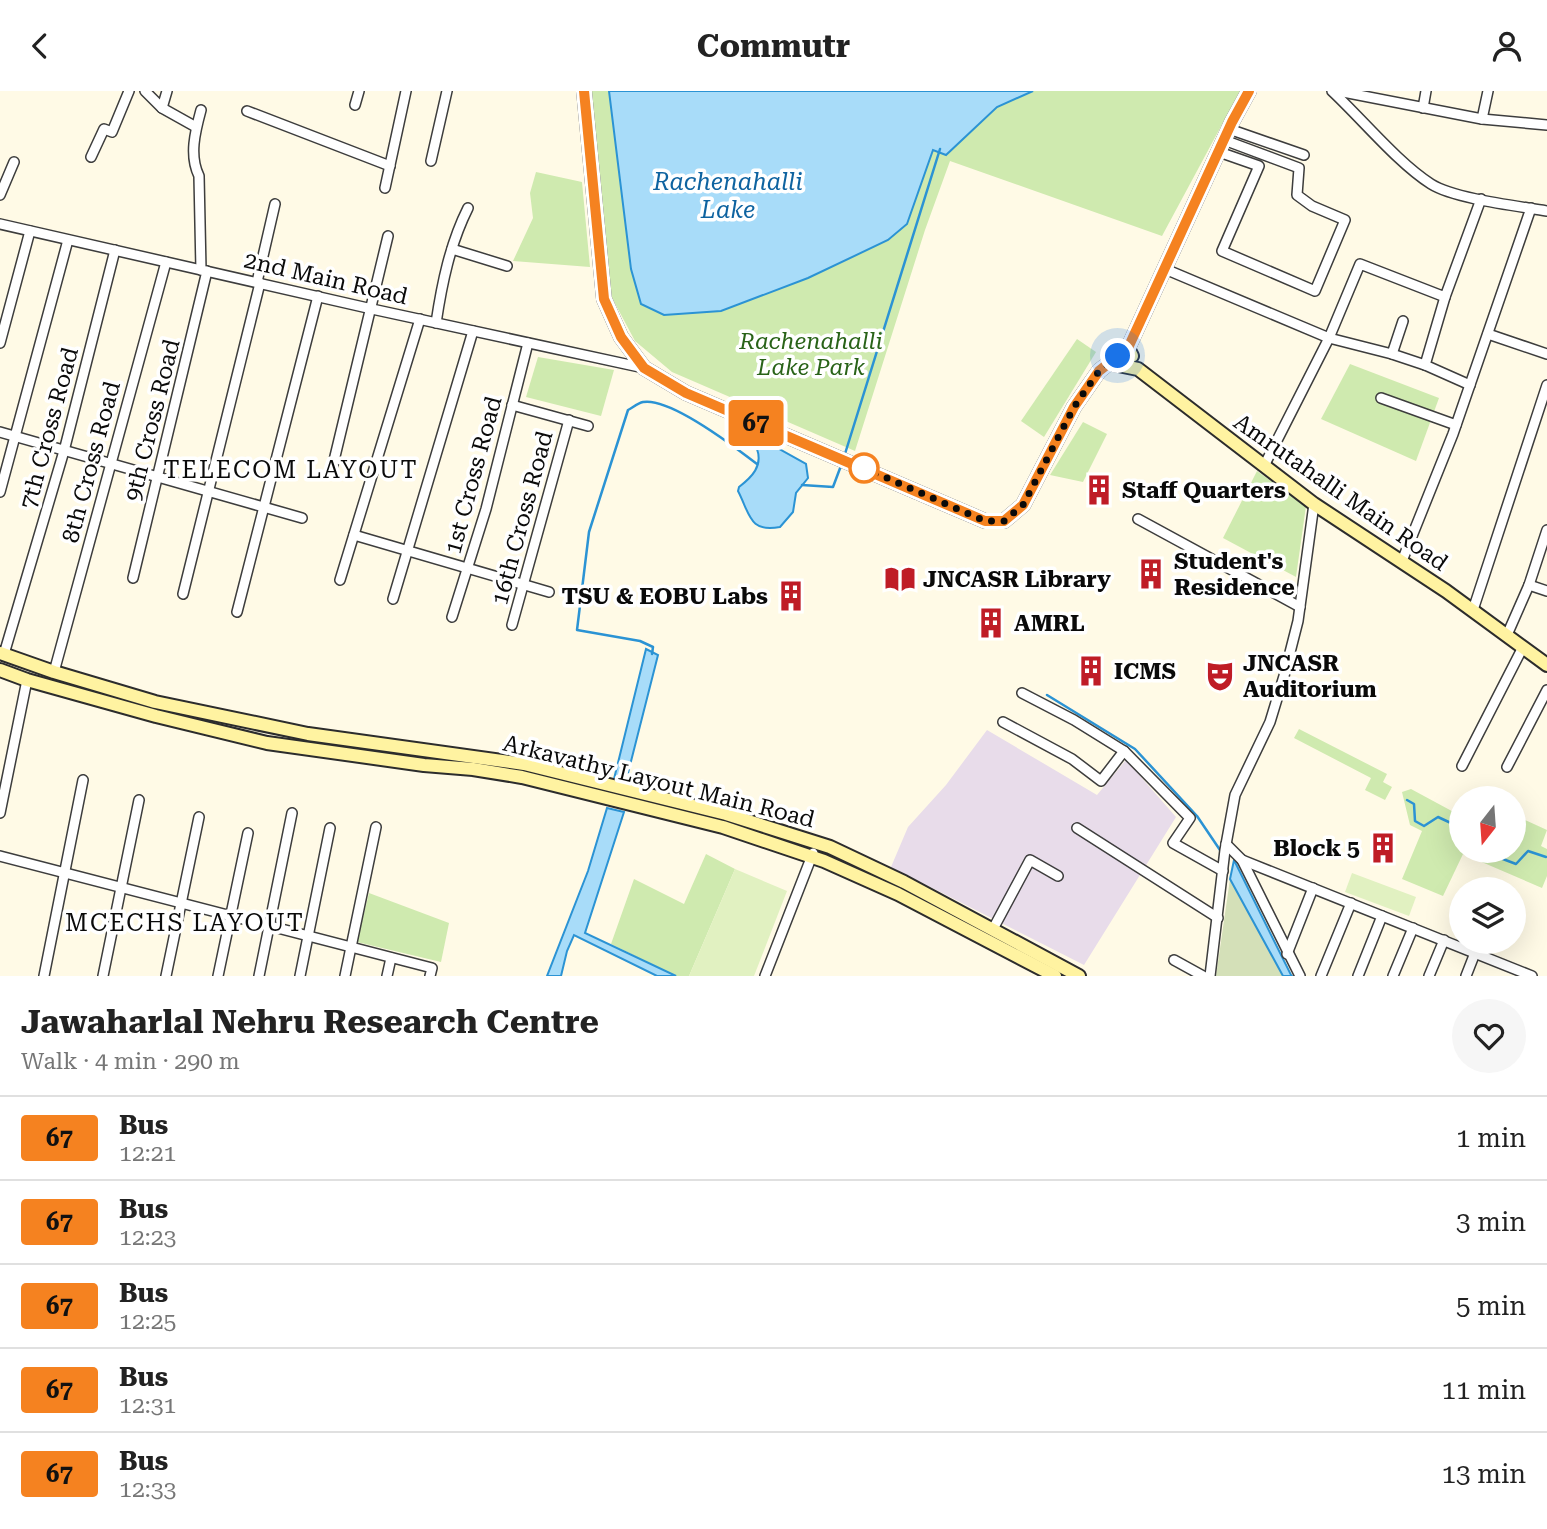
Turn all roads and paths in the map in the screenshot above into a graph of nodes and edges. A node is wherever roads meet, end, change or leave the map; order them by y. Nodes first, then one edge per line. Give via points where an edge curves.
1 (129, 91) edge
2 (145, 91) edge
3 (167, 91) edge
4 (359, 91) edge
5 (406, 91) edge
6 (447, 91) edge
7 (584, 91) edge
8 (1249, 91) edge
9 (1332, 91) edge
10 (1338, 91) edge
11 (1426, 91) edge
12 (1488, 91) edge
13 (1369, 94) edge
14 (355, 105) dead end
15 (1423, 107) junction
16 (162, 108) junction
17 (201, 110) dead end
18 (247, 111) dead end
19 (1482, 119) junction
20 (1547, 125) edge
21 (196, 127) junction
22 (1224, 140) junction
23 (1264, 155) junction
24 (1304, 155) dead end
25 (91, 157) dead end
26 (431, 161) dead end
27 (13, 162) dead end
28 (390, 166) junction
29 (1259, 166) junction
30 (385, 187) dead end
31 (0, 195) edge
32 (1481, 199) junction
33 (275, 204) dead end
34 (468, 208) dead end
35 (1531, 208) junction
36 (1547, 211) edge
37 (0, 224) edge
38 (30, 231) junction
39 (388, 236) dead end
40 (68, 240) junction
41 (452, 249) junction
42 (115, 250) junction
43 (166, 262) junction
44 (507, 266) dead end
45 (1165, 269) junction
46 (204, 271) junction
47 (259, 283) junction
48 (318, 296) junction
49 (1445, 297) junction
50 (372, 309) junction
51 (420, 319) junction
52 (1403, 321) dead end
53 (436, 323) junction
54 (473, 331) junction
55 (1488, 334) junction
56 (1329, 338) junction
57 (0, 343) edge
58 (527, 343) junction
59 (1128, 348) junction
60 (1392, 354) junction
61 (1547, 354) edge
62 (1108, 363) junction
63 (1425, 365) junction
64 (644, 368) junction
65 (1138, 369) junction
66 (1470, 385) junction
67 (1547, 385) edge
68 (1381, 398) dead end
69 (512, 405) junction
70 (569, 420) junction
71 (1456, 425) junction
72 (587, 426) dead end
73 (0, 432) edge
74 (15, 436) junction
75 (64, 451) junction
76 (110, 464) junction
77 (1264, 466) junction
78 (331, 473) dead end
79 (158, 478) junction
80 (0, 492) edge
81 (208, 493) junction
82 (1314, 504) junction
83 (264, 509) junction
84 (302, 518) dead end
85 (1139, 519) dead end
86 (1547, 530) edge
87 (354, 535) junction
88 (1544, 550) edge
89 (408, 551) junction
90 (1402, 561) junction
91 (467, 568) junction
92 (133, 578) dead end
93 (340, 580) dead end
94 (523, 584) junction
95 (1530, 585) junction
96 (1547, 591) edge
97 (549, 592) dead end
98 (183, 594) dead end
99 (393, 599) dead end
100 (1300, 607) junction
101 (1473, 610) junction
102 (237, 611) dead end
103 (452, 617) dead end
104 (512, 625) dead end
105 (1507, 635) junction
106 (1523, 647) junction
107 (2, 653) edge
108 (1547, 665) edge
109 (0, 670) edge
110 (54, 672) junction
111 (27, 680) junction
112 (1547, 689) edge
113 (1022, 693) dead end
114 (1003, 722) dead end
115 (308, 734) junction
116 (306, 748) junction
117 (1124, 751) junction
118 (1462, 766) dead end
119 (1507, 768) dead end
120 (83, 780) dead end
121 (607, 792) junction
122 (633, 798) junction
123 (139, 800) dead end
124 (0, 813) edge
125 (292, 813) dead end
126 (199, 817) dead end
127 (376, 827) dead end
128 (330, 828) dead end
129 (1077, 828) dead end
130 (248, 833) dead end
131 (817, 841) junction
132 (1226, 847) junction
133 (0, 856) edge
134 (812, 857) junction
135 (1242, 860) junction
136 (1224, 869) junction
137 (64, 872) junction
138 (1058, 876) dead end
139 (121, 887) junction
140 (1313, 888) junction
141 (181, 903) junction
142 (1351, 903) junction
143 (231, 916) junction
144 (1382, 916) junction
145 (1218, 918) junction
146 (269, 926) junction
147 (1413, 928) junction
148 (993, 929) junction
149 (309, 936) junction
150 (1444, 940) junction
151 (1449, 942) edge
152 (351, 947) junction
153 (1287, 954) junction
154 (1475, 954) edge
155 (1477, 954) edge
156 (391, 958) junction
157 (1174, 960) dead end
158 (431, 972) edge
159 (1508, 972) edge
160 (44, 976) edge
161 (103, 976) edge
162 (166, 976) edge
163 (218, 976) edge
164 (259, 976) edge
165 (300, 976) edge
166 (345, 976) edge
167 (387, 976) edge
168 (765, 976) edge
169 (1055, 976) edge
170 (1079, 976) edge
171 (1203, 976) edge
172 (1210, 976) edge
173 (1300, 976) edge
174 (1321, 976) edge
175 (1358, 976) edge
176 (1393, 976) edge
177 (1429, 976) edge
178 (1466, 976) edge
179 (1532, 976) edge

1 - 25 street via 112,132 104,129
2 - 16 street
3 - 16 street
4 - 14 street
5 - 28 street
6 - 26 street
7 - 64 main road via 604,299 621,337
8 - 22 main road
9 - 32 street via 1432,185
10 - 13 street
11 - 15 street
12 - 19 street
13 - 15 street
15 - 19 street
16 - 21 street
17 - 21 street, 9th Cross Road
18 - 28 street
19 - 20 street
21 - 46 street, 9th Cross Road via 193,163 199,176
22 - 23 street
22 - 24 street
22 - 29 street
22 - 45 main road
23 - 29 street
23 - 29 street via 1299,168 1297,195 1345,220 1315,291 1222,251
27 - 31 street
28 - 30 street
32 - 35 street
32 - 49 street
33 - 47 street
34 - 41 street
35 - 36 street
35 - 55 street
37 - 38 street, 2nd Main Road
38 - 40 street, 2nd Main Road
38 - 57 street
39 - 50 street
40 - 42 street, 2nd Main Road
40 - 74 street
41 - 44 street
41 - 53 street
42 - 43 street, 2nd Main Road
42 - 75 street, 7th Cross Road
43 - 46 street, 2nd Main Road
43 - 76 street, 8th Cross Road
45 - 56 street
45 - 59 main road
46 - 47 street, 2nd Main Road
46 - 79 street, 9th Cross Road
47 - 48 street, 2nd Main Road
47 - 81 street
48 - 50 street, 2nd Main Road
48 - 83 street
49 - 56 street via 1360,264
49 - 63 street
50 - 51 street, 2nd Main Road
50 - 78 street
51 - 53 street, 2nd Main Road
51 - 87 street
52 - 60 street
53 - 54 street, 2nd Main Road
54 - 58 street, 2nd Main Road
54 - 89 street
55 - 61 street
55 - 66 street
56 - 60 street
56 - 77 street
58 - 64 street, 2nd Main Road
58 - 69 street, 1st Cross Road
59 - 62 main road
59 - 65 main road
60 - 63 street
62 - 64 main road via 1074,407 1023,505 1004,521 985,521 686,393
62 - 65 main road, Amrutahalli Main Road
63 - 66 street
65 - 77 main road, Amrutahalli Main Road
66 - 71 street
67 - 101 street
68 - 71 street
69 - 70 street
69 - 91 street, 1st Cross Road
70 - 72 street
70 - 94 street, 16th Cross Road
71 - 90 street
73 - 74 street
74 - 75 street
74 - 80 street
75 - 76 street
75 - 107 street, 7th Cross Road
76 - 79 street
76 - 110 street, 8th Cross Road
77 - 82 main road, Amrutahalli Main Road
79 - 81 street
79 - 92 street, 9th Cross Road
81 - 83 street
81 - 98 street
82 - 90 main road, Amrutahalli Main Road
82 - 100 street
83 - 84 street
83 - 102 street
85 - 100 street
86 - 88 street
87 - 89 street
87 - 93 street
88 - 95 street
89 - 91 street
89 - 99 street
90 - 101 main road, Amrutahalli Main Road
91 - 94 street
91 - 103 street, 1st Cross Road
94 - 97 street
94 - 104 street, 16th Cross Road
95 - 96 street
95 - 105 street
100 - 132 street via 1269,722 1235,795
101 - 105 main road, Amrutahalli Main Road
105 - 106 main road, Amrutahalli Main Road
106 - 108 main road, Amrutahalli Main Road
106 - 118 street
107 - 110 main road, Arkavathy Layout Main Road
109 - 111 main road, Arkavathy Layout Main Road
110 - 115 main road, Arkavathy Layout Main Road via 155,702
111 - 116 main road, Arkavathy Layout Main Road via 156,716
111 - 124 street
112 - 119 street
113 - 117 street
114 - 117 street via 1072,758 1101,781
115 - 116 main road
115 - 121 main road, Arkavathy Layout Main Road via 524,764
116 - 121 main road, Arkavathy Layout Main Road via 473,768
117 - 136 street via 1190,818 1174,843
120 - 137 street
121 - 122 main road, Arkavathy Layout Main Road
122 - 131 main road, Arkavathy Layout Main Road via 726,814
122 - 134 main road, Arkavathy Layout Main Road
123 - 139 street
125 - 146 street
126 - 141 street
127 - 152 street
128 - 149 street
129 - 145 street
130 - 143 street
131 - 134 street
131 - 148 main road, Arkavathy Layout Main Road
132 - 135 street
132 - 136 street
133 - 137 street
134 - 168 street
134 - 169 main road, Arkavathy Layout Main Road via 898,894
135 - 140 street
135 - 153 street
136 - 145 street
137 - 139 street
137 - 160 street
138 - 148 street via 1030,860
139 - 141 street
139 - 161 street
140 - 142 street
140 - 153 street
141 - 143 street
141 - 162 street
142 - 144 street
142 - 174 street
143 - 146 street
143 - 163 street
144 - 147 street
144 - 175 street
145 - 172 street
146 - 149 street
146 - 164 street
147 - 150 street
147 - 176 street
148 - 170 main road, Arkavathy Layout Main Road
149 - 152 street
149 - 165 street
150 - 151 street
150 - 177 street
152 - 156 street
152 - 166 street
153 - 173 street
154 - 178 street
155 - 159 street
156 - 158 street
156 - 167 street
157 - 171 street
159 - 179 street

